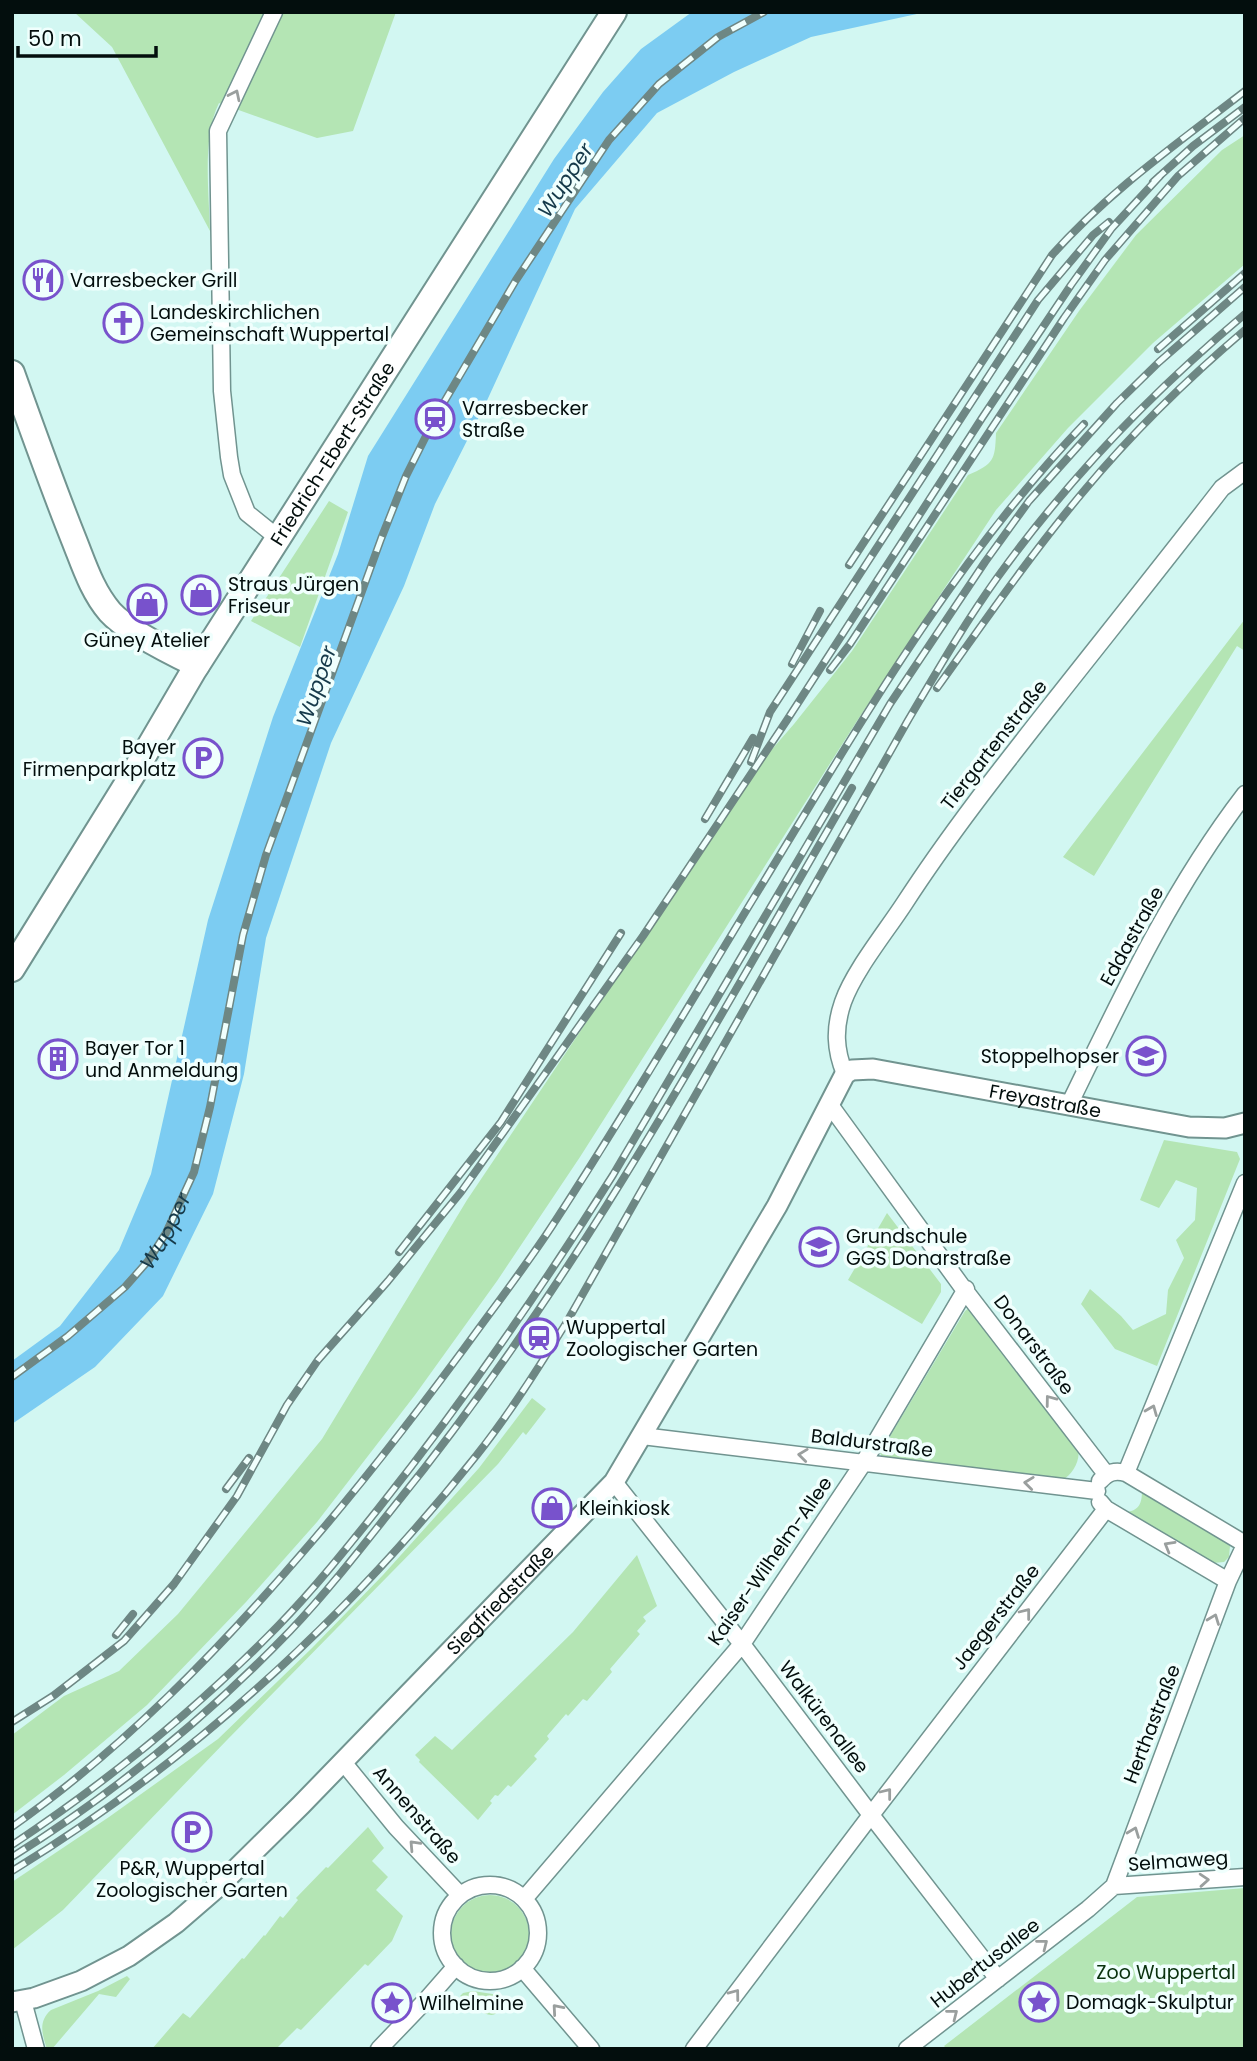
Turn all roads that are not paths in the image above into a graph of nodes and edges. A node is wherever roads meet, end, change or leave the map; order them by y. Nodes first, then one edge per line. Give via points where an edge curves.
1 (274, 12) edge
2 (614, 12) edge
3 (12, 373) edge
4 (1245, 471) edge
5 (278, 538) junction
6 (197, 666) junction
7 (1245, 794) edge
8 (12, 969) edge
9 (845, 1074) junction
10 (830, 1105) junction
11 (1069, 1105) junction
12 (1245, 1123) edge
13 (1245, 1183) edge
14 (966, 1289) junction
15 (642, 1436) junction
16 (864, 1462) junction
17 (1126, 1473) junction
18 (1106, 1474) junction
19 (614, 1482) junction
20 (1097, 1491) junction
21 (1106, 1509) junction
22 (1245, 1545) edge
23 (1241, 1565) edge
24 (1228, 1581) junction
25 (742, 1644) junction
26 (343, 1762) junction
27 (871, 1815) junction
28 (1245, 1877) edge
29 (1114, 1886) junction
30 (460, 1895) junction
31 (524, 1899) junction
32 (1088, 1909) joint
33 (456, 1966) junction
34 (522, 1968) junction
35 (998, 1979) junction
36 (16, 2001) edge
37 (36, 2049) edge
38 (379, 2049) edge
39 (591, 2049) edge
40 (694, 2049) edge
41 (907, 2049) edge

5 -> 1 street via 247,513 229,457 222,391 218,131
2 - 5 main road, Friedrich-Ebert-Straße
3 - 6 main road via 95,592 124,624
4 - 9 street, Tiergartenstraße via 1222,488 928,866 842,1004 836,1044
5 - 6 main road, Friedrich-Ebert-Straße
6 - 8 main road, Friedrich-Ebert-Straße
7 - 11 street, Eddastraße via 1134,971
9 - 10 street, Siegfriedstraße
9 - 11 street, Freyastraße via 873,1069
10 - 14 street, Donarstraße
10 - 15 street, Siegfriedstraße via 777,1206
11 - 12 street, Freyastraße via 1189,1127 1225,1128
17 -> 13 street
14 - 16 street, Kaiser-Wilhelm-Allee
18 -> 14 street, Donarstraße
16 -> 15 street, Baldurstraße
15 - 19 street, Siegfriedstraße
20 -> 16 street, Baldurstraße
16 - 25 street, Kaiser-Wilhelm-Allee
17 - 18 street
17 - 22 street
18 - 20 street
19 - 25 street, Walkürenallee
19 - 26 street, Siegfriedstraße
20 - 21 street
24 -> 21 street
27 -> 21 street, Jaegerstraße
22 - 23 street, Herthastraße
23 - 24 street, Herthastraße
29 -> 24 street, Herthastraße
25 - 27 street, Walkürenallee
25 - 31 street, Kaiser-Wilhelm-Allee
30 -> 26 street, Annenstraße
26 - 36 street, Siegfriedstraße via 220,1885 152,1941 81,1981
27 - 35 street, Walkürenallee
40 -> 27 street, Jaegerstraße
29 -> 28 street, Selmaweg
29 - 32 street, Herthastraße
30 - 31 street via 493,1884
30 - 33 street via 449,1907 442,1930 446,1953
31 - 34 street via 537,1921 538,1938 533,1955
35 -> 32 street, Hubertusallee
33 - 34 street via 487,1980 504,1979
33 - 38 street
39 -> 34 street
41 -> 35 street, Hubertusallee
36 - 37 street, Siegfriedstraße

